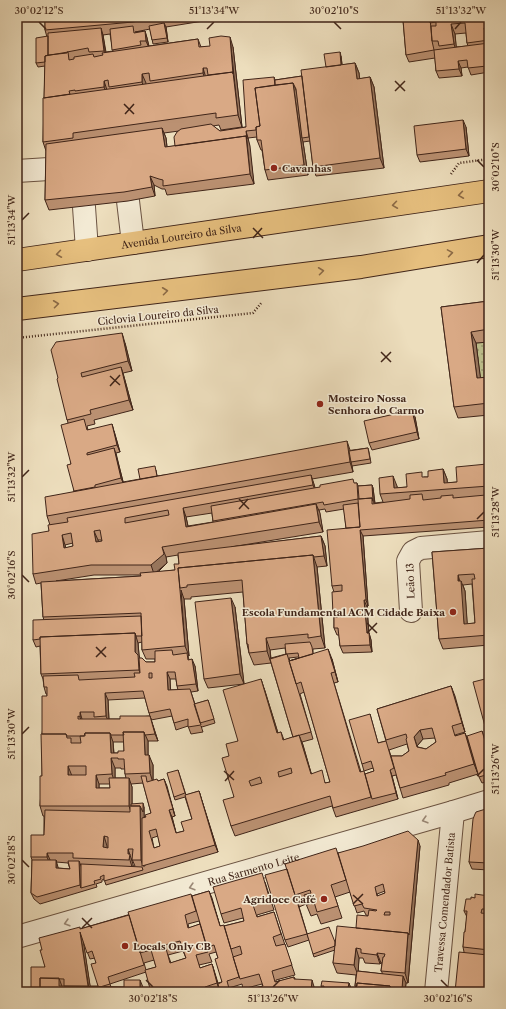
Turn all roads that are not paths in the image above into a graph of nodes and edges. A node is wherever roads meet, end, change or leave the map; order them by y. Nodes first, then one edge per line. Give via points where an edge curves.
1 (49, 168) edge
2 (17, 171) edge
3 (489, 191) edge
4 (128, 201) edge
5 (84, 207) edge
6 (132, 243) junction
7 (489, 246) edge
8 (87, 250) junction
9 (17, 260) edge
10 (17, 309) edge
11 (489, 542) edge
12 (411, 611) dead end
13 (489, 801) edge
14 (453, 812) junction
15 (17, 937) edge
16 (436, 992) edge

1 - 2 street
3 -> 6 main road, Avenida Loureiro da Silva
4 - 6 street
5 - 8 street
6 - 8 main road, Avenida Loureiro da Silva
10 -> 7 main road via 361,267
8 -> 9 main road, Avenida Loureiro da Silva
11 - 12 street, Leão 13 via 422,548 413,552 408,561
13 - 14 street, Rua Sarmento Leite
14 -> 15 street, Rua Sarmento Leite
14 - 16 street, Travessa Comendador Batista

